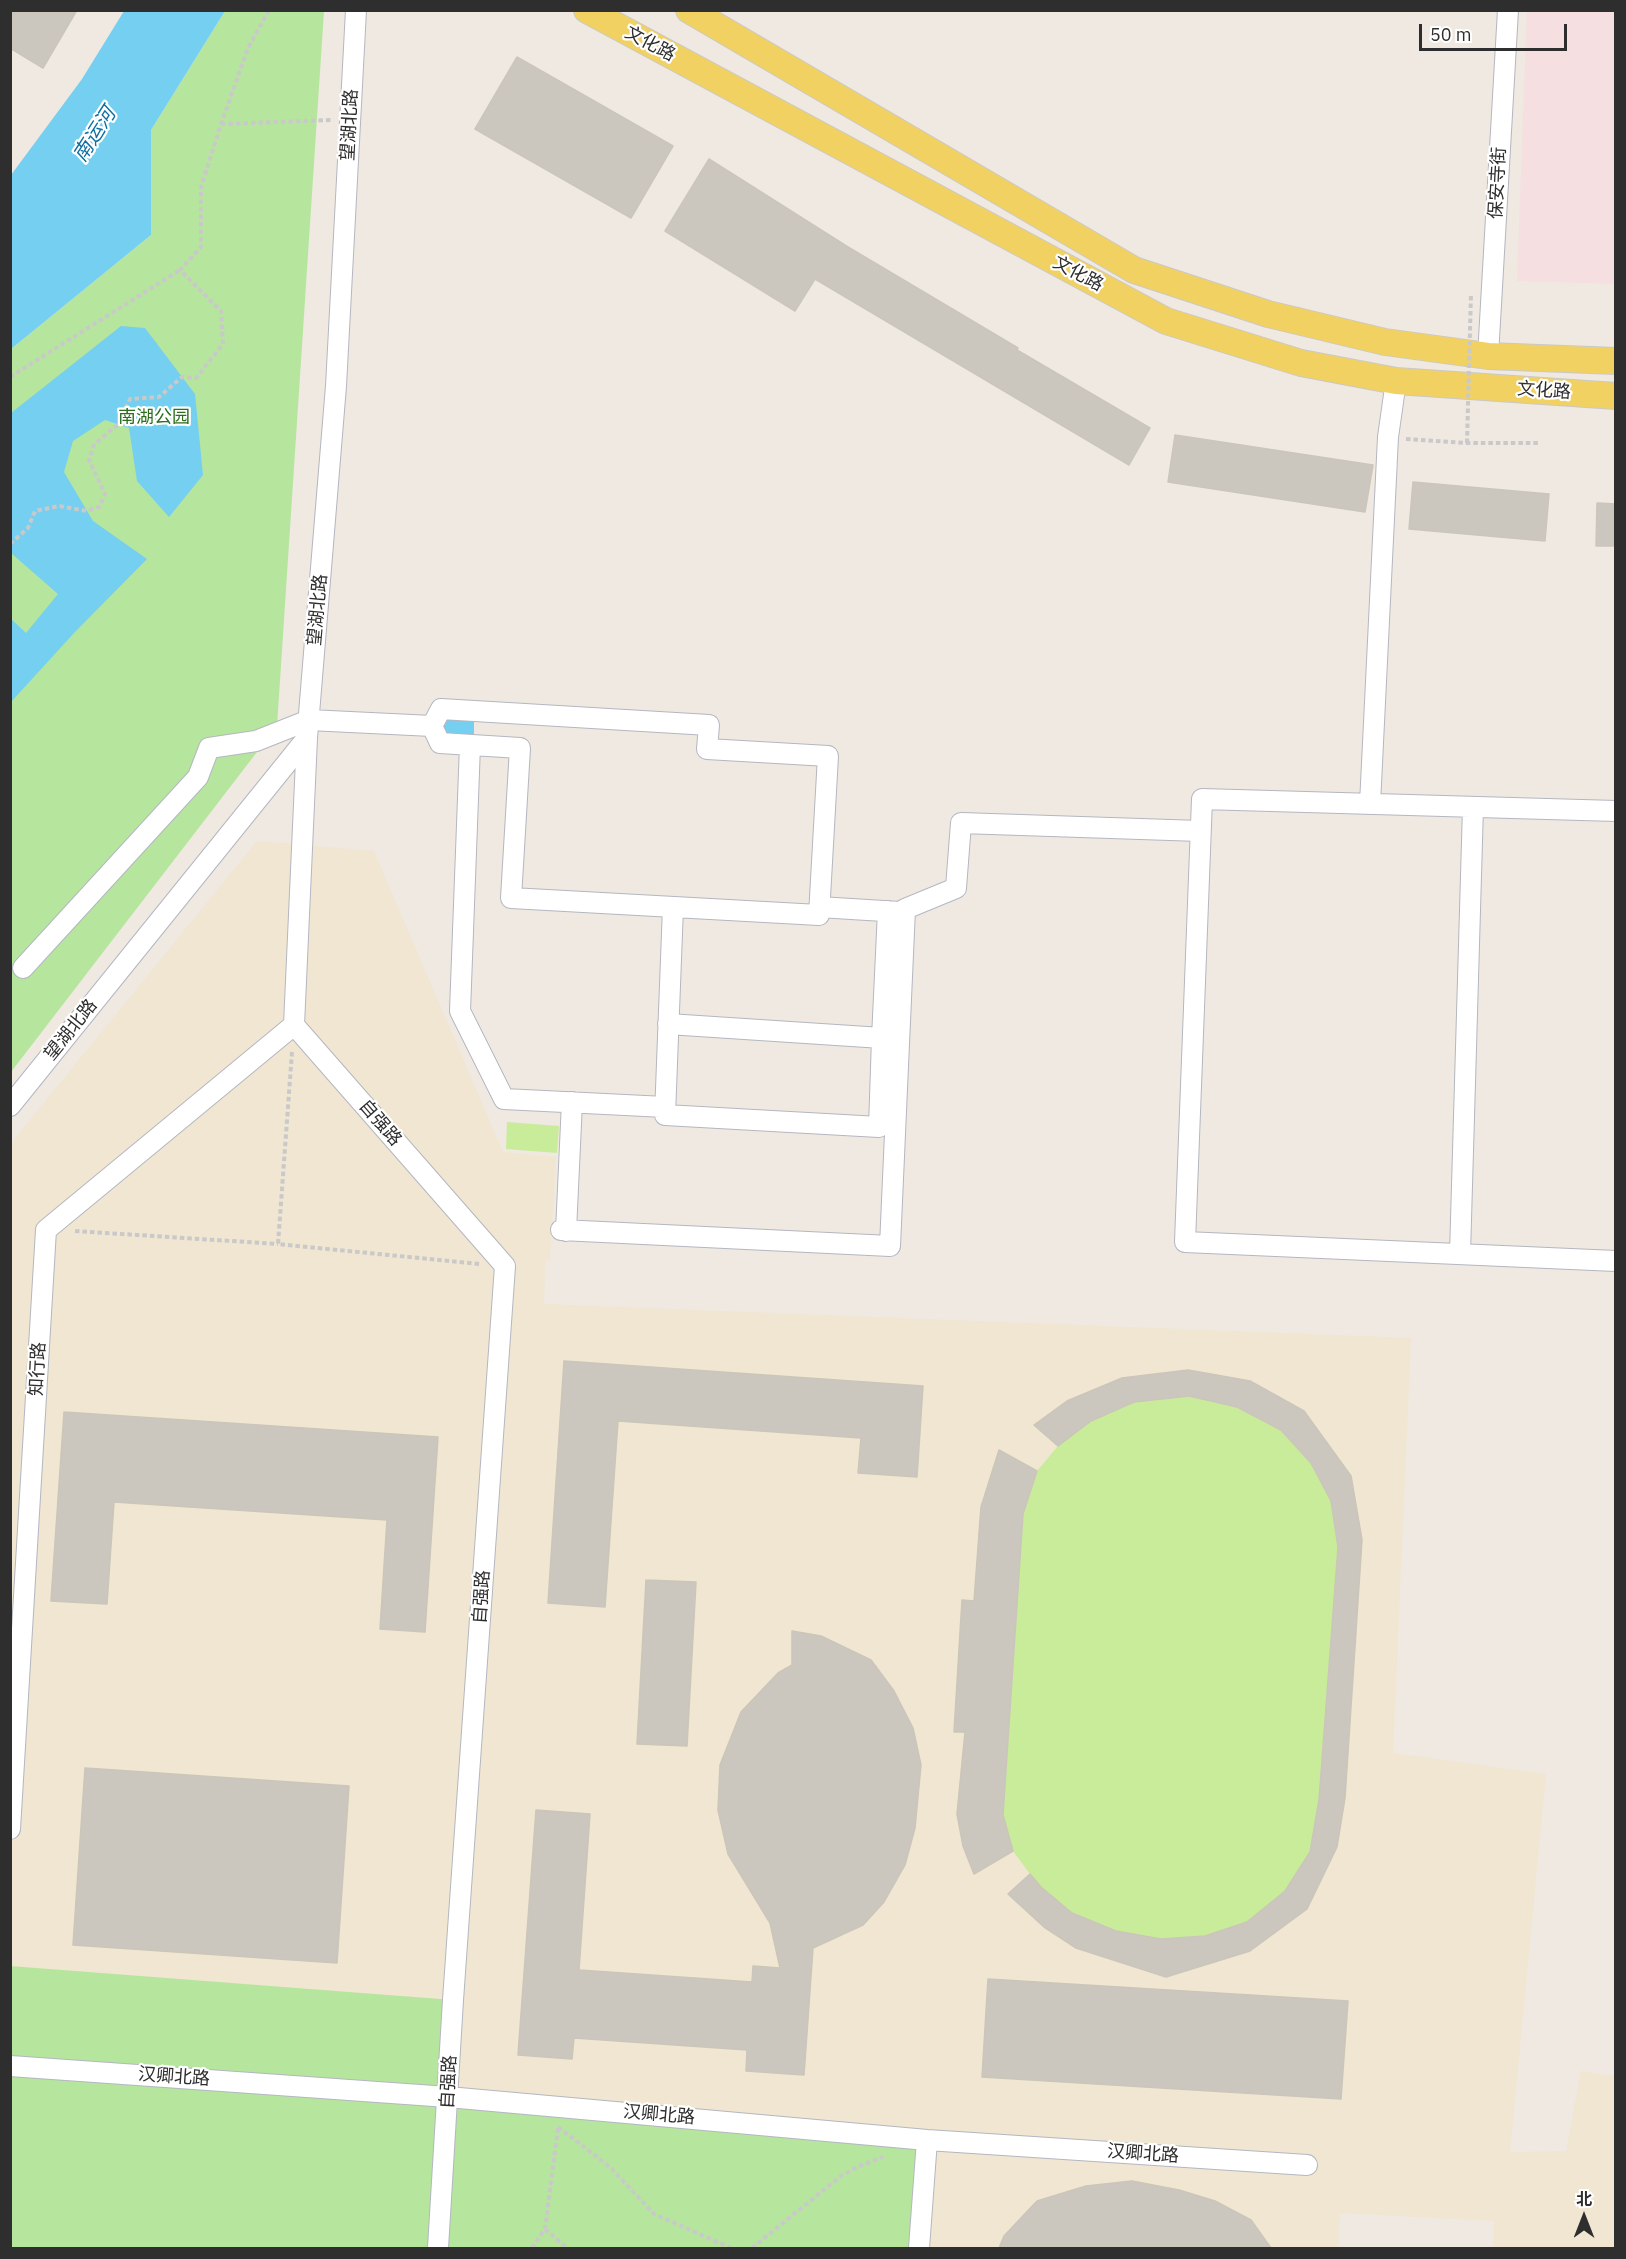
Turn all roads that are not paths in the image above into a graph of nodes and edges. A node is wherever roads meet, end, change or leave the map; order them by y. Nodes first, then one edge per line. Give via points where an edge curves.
1 (356, 10) edge
2 (587, 10) edge
3 (689, 10) edge
4 (1508, 10) edge
5 (1488, 356) junction
6 (1616, 361) edge
7 (1396, 381) junction
8 (1616, 396) edge
9 (523, 715) junction
10 (432, 726) junction
11 (308, 729) junction
12 (470, 745) junction
13 (520, 748) junction
14 (1370, 804) junction
15 (1473, 807) junction
16 (1616, 811) edge
17 (1200, 831) junction
18 (673, 907) junction
19 (819, 907) junction
20 (896, 912) junction
21 (23, 968) dead end
22 (668, 1024) junction
23 (294, 1025) junction
24 (882, 1038) junction
25 (572, 1102) junction
26 (10, 1106) edge
27 (665, 1107) junction
28 (1460, 1254) junction
29 (1616, 1261) edge
30 (10, 1829) edge
31 (10, 2066) edge
32 (448, 2097) junction
33 (927, 2140) junction
34 (1307, 2165) dead end
35 (438, 2248) edge
36 (919, 2248) edge

1 - 11 street, 望湖北路 via 336,386
2 - 7 main road, 文化路 via 1166,321 1301,363
3 - 5 main road, 文化路 via 1134,270 1280,317 1385,342
4 - 5 street, 保安寺街
5 - 6 main road, 文化路
7 - 8 main road, 文化路
7 - 14 street via 1388,437
9 - 10 street via 441,710
9 - 13 street
9 - 19 street via 709,724 707,748 828,756
10 - 11 street
10 - 12 street via 440,743
11 - 21 street via 209,748 198,777
11 - 23 street
11 - 26 street, 望湖北路
12 - 13 street
12 - 25 street via 460,1011 504,1099
13 - 18 street via 511,898
14 - 15 street
14 - 17 street via 1202,799
15 - 16 street
15 - 28 street
17 - 20 street via 961,823 956,888
17 - 28 street via 1185,1242
18 - 19 street via 819,915
18 - 22 street
19 - 20 street
20 - 24 street
20 - 25 street via 890,1246 563,1231
22 - 24 street
22 - 27 street
23 - 30 street, 知行路 via 46,1230
23 - 32 street, 自强路 via 505,1266
24 - 27 street via 879,1127 665,1115
25 - 27 street
28 - 29 street
31 - 32 street, 汉卿北路
32 - 33 street, 汉卿北路
32 - 35 street, 自强路
33 - 34 street, 汉卿北路
33 - 36 street

